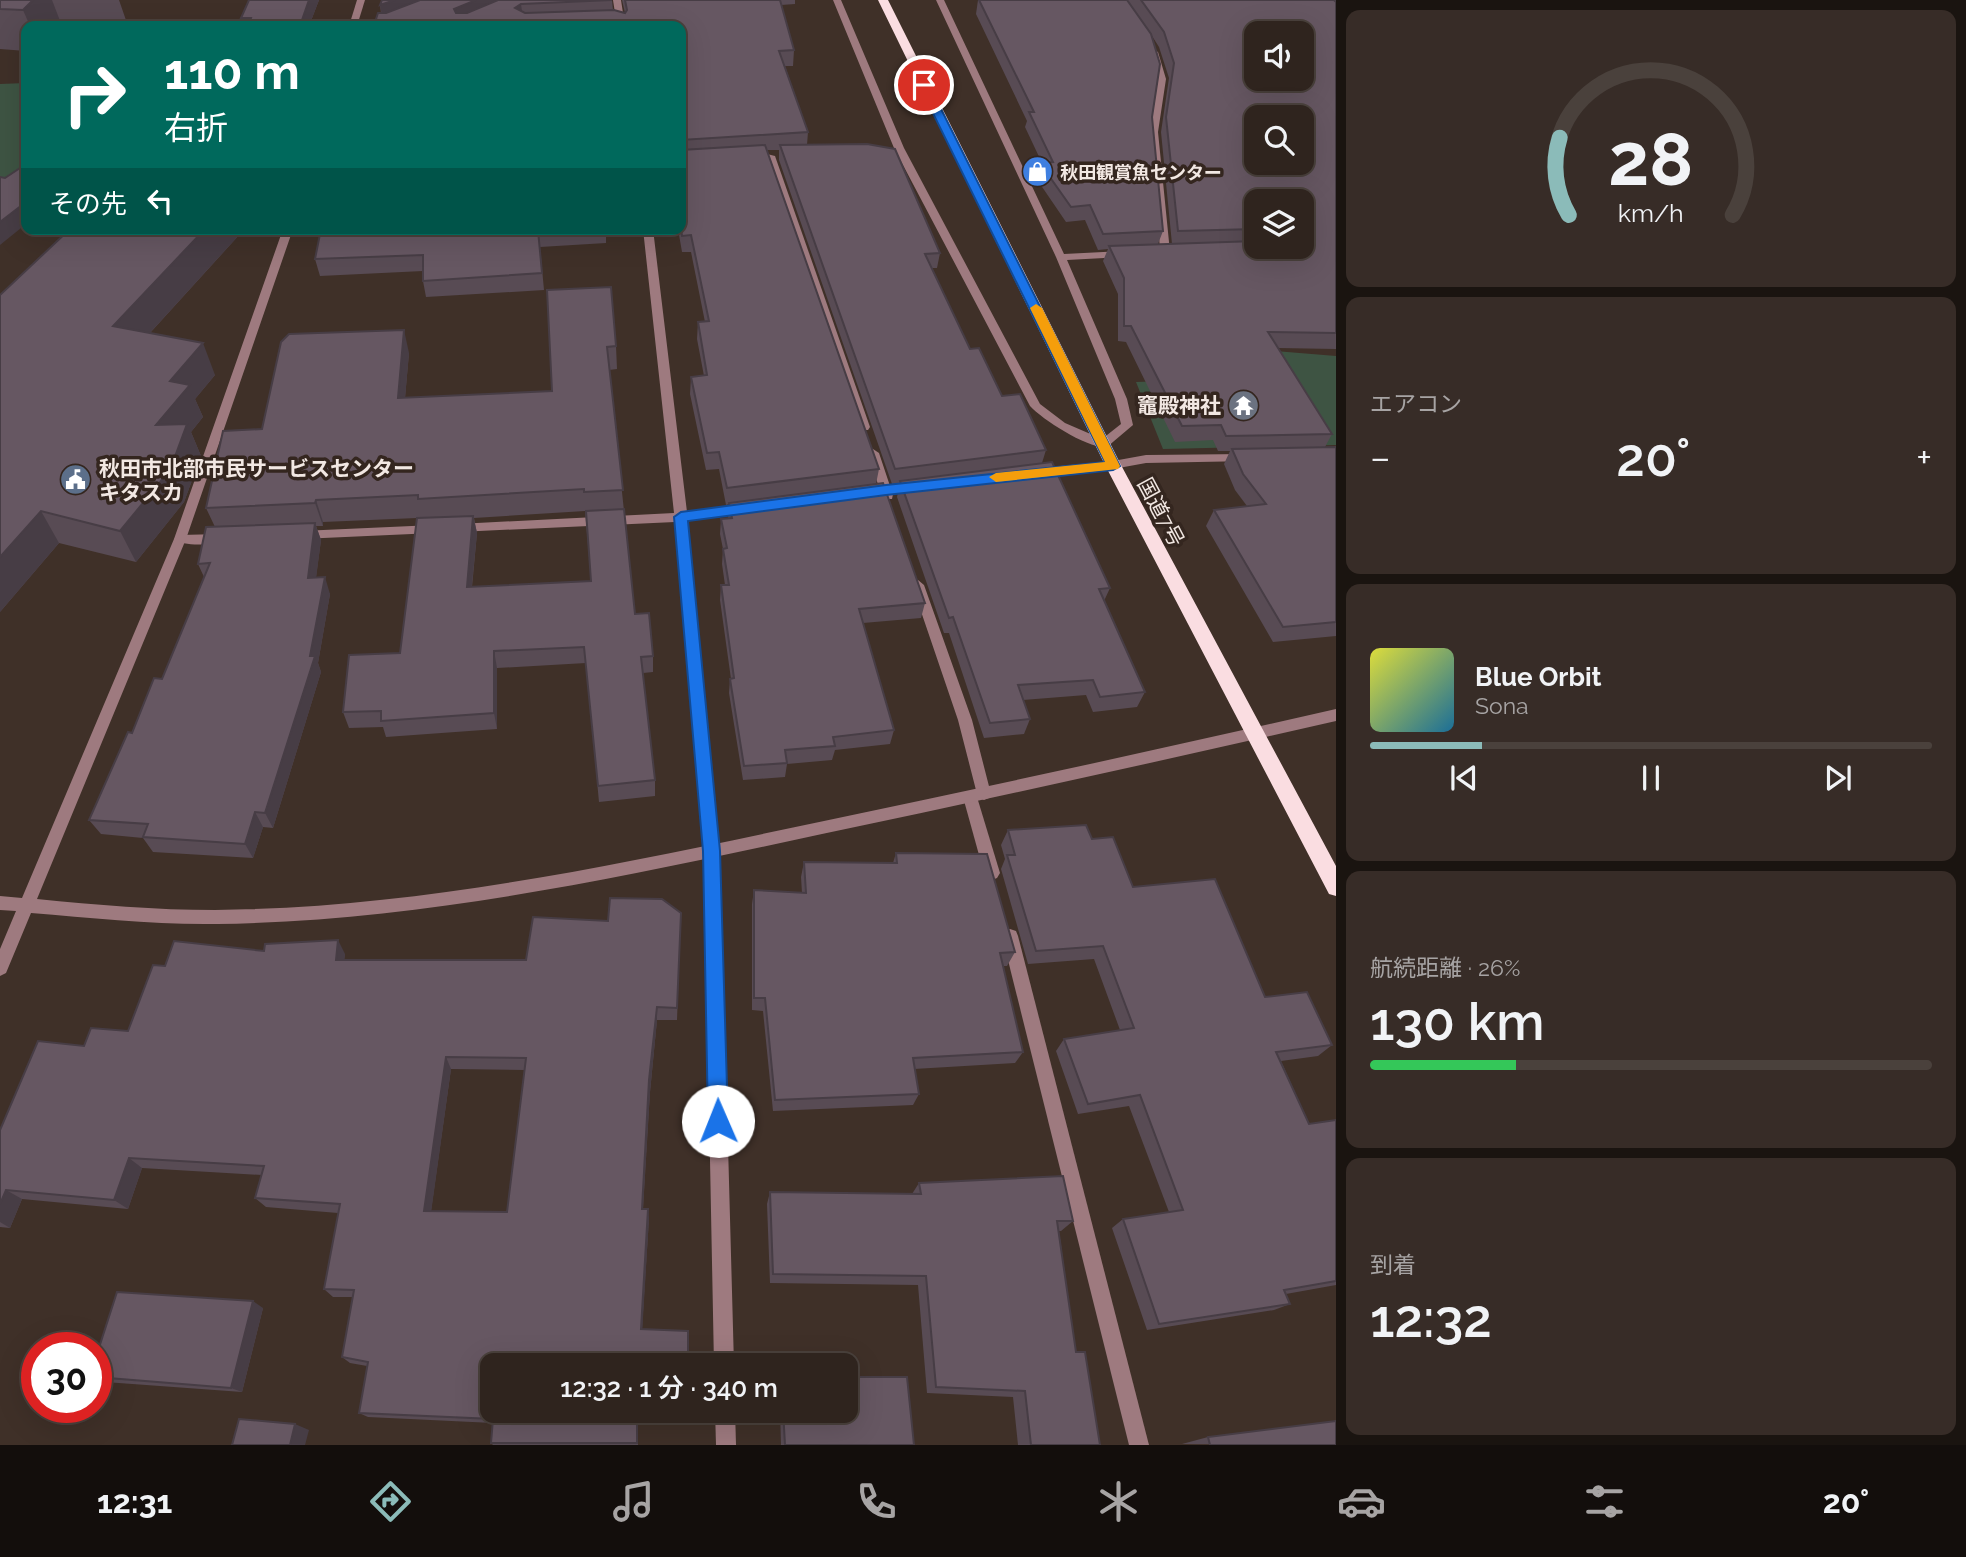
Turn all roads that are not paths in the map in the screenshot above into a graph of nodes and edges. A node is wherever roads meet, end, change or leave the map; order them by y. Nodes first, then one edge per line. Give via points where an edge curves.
1 (361, 0) edge
2 (617, 0) edge
3 (837, 0) edge
4 (883, 0) edge
5 (940, 0) edge
6 (606, 20) edge
7 (354, 21) edge
8 (611, 21) edge
9 (620, 21) edge
10 (1146, 39) edge
11 (899, 148) junction
12 (886, 149) edge
13 (783, 155) edge
14 (757, 156) edge
15 (770, 156) junction
16 (286, 235) edge
17 (649, 235) edge
18 (1165, 252) junction
19 (1179, 252) edge
20 (1139, 253) edge
21 (1152, 253) edge
22 (1061, 257) junction
23 (1103, 444) junction
24 (1254, 458) edge
25 (1113, 466) junction
26 (1032, 473) edge
27 (926, 485) edge
28 (886, 490) junction
29 (858, 494) edge
30 (763, 506) edge
31 (894, 516) edge
32 (681, 517) junction
33 (290, 535) edge
34 (235, 537) edge
35 (180, 539) junction
36 (912, 567) edge
37 (1336, 715) edge
38 (1253, 734) junction
39 (977, 795) junction
40 (712, 851) junction
41 (1336, 887) edge
42 (997, 891) edge
43 (0, 903) edge
44 (26, 905) junction
45 (1004, 918) edge
46 (0, 968) edge
47 (724, 1353) edge
48 (725, 1423) edge
49 (726, 1445) edge
50 (1139, 1445) edge

1 - 7 street
2 - 9 street
3 - 11 street
4 - 23 highway, 国道7号
5 - 22 street
6 - 8 street
10 - 18 street via 1162,79 1154,132
11 - 12 street
11 - 23 street via 1036,406 1061,426
13 - 15 street
14 - 15 street
15 - 28 street
16 - 35 street
17 - 32 street
18 - 19 street
18 - 21 street
20 - 22 street
22 - 23 street via 1121,399 1127,425
23 - 25 highway, 国道7号
24 - 25 street via 1146,459
25 - 26 street
25 - 38 highway, 国道7号
27 - 28 street
28 - 29 street
28 - 31 street
30 - 32 street
32 - 33 street
32 - 40 street
34 - 35 street
35 - 44 street
36 - 39 street via 965,720
37 - 38 street
38 - 39 street
38 - 41 highway, 国道7号
39 - 40 street
39 - 42 street
40 - 44 street via 444,898 321,911 219,917 122,915
40 - 47 street
43 - 44 street
44 - 46 street
45 - 50 street
48 - 49 street

